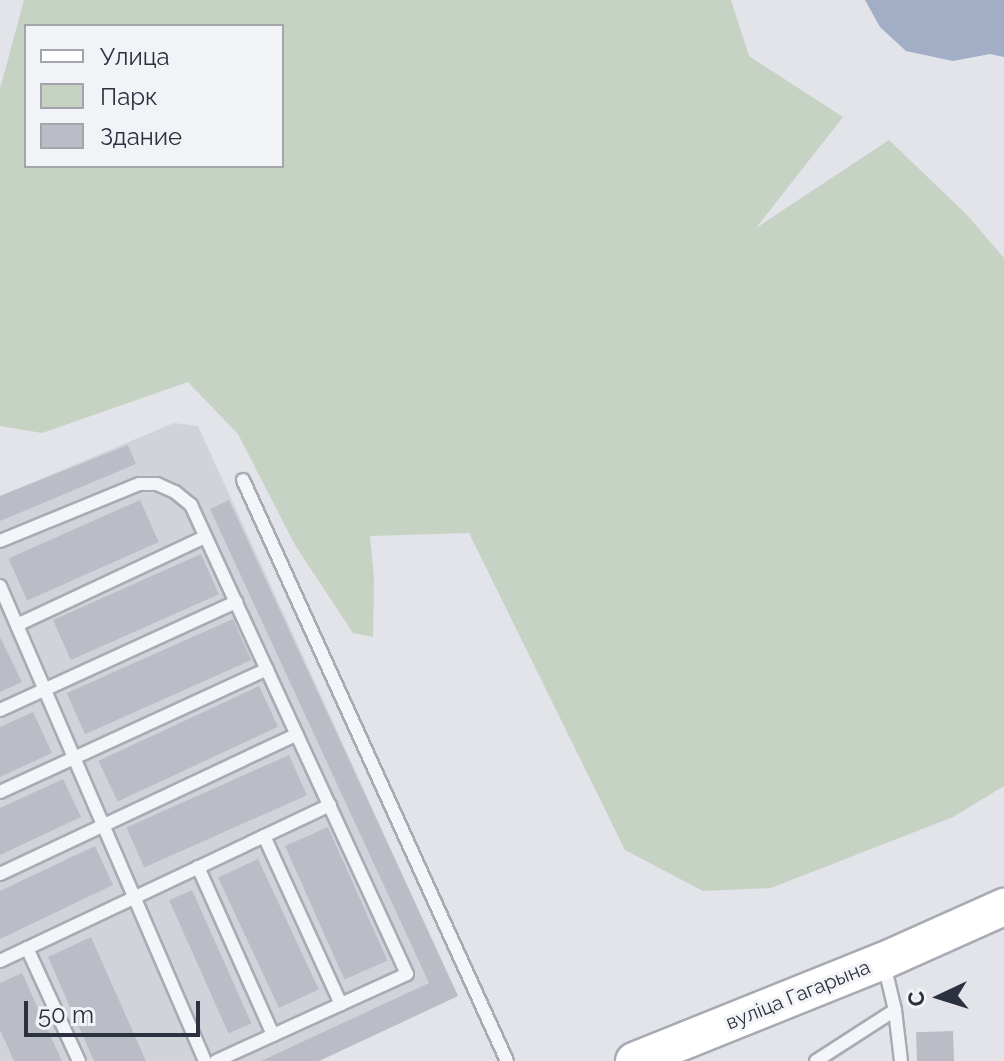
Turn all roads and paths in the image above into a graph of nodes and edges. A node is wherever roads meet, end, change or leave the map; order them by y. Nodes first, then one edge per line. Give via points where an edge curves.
1 (243, 480) dead end
2 (205, 537) junction
3 (0, 541) edge
4 (0, 586) edge
5 (236, 602) junction
6 (0, 620) edge
7 (15, 620) junction
8 (267, 669) junction
9 (45, 689) junction
10 (0, 710) edge
11 (297, 734) junction
12 (74, 758) junction
13 (0, 792) edge
14 (330, 805) junction
15 (103, 824) junction
16 (264, 836) junction
17 (198, 867) junction
18 (0, 874) edge
19 (134, 897) junction
20 (1004, 907) edge
21 (27, 948) junction
22 (0, 961) edge
23 (883, 961) junction
24 (341, 1004) junction
25 (895, 1010) junction
26 (273, 1035) junction
27 (79, 1061) edge
28 (205, 1061) edge
29 (216, 1061) edge
30 (507, 1061) edge
31 (634, 1061) edge
32 (816, 1061) edge
33 (901, 1061) edge

1 - 30 lane
2 - 3 lane via 191,505 175,492 139,484
2 - 5 lane
2 - 7 lane
4 - 7 lane
5 - 8 lane
5 - 9 lane
6 - 7 lane
7 - 9 lane
8 - 11 lane
8 - 12 lane
9 - 10 lane
9 - 12 lane
11 - 14 lane
11 - 15 lane
12 - 13 lane
12 - 15 lane
14 - 16 lane
14 - 24 lane via 407,974
15 - 18 lane
15 - 19 lane
16 - 17 lane
16 - 24 lane
17 - 19 lane
17 - 26 lane
19 - 21 lane
19 - 28 lane
20 - 23 main road, вуліца Гагарына
21 - 22 lane
21 - 27 lane
23 - 25 lane
23 - 31 main road, вуліца Гагарына
24 - 26 lane
25 - 32 lane
25 - 33 lane
26 - 29 lane

